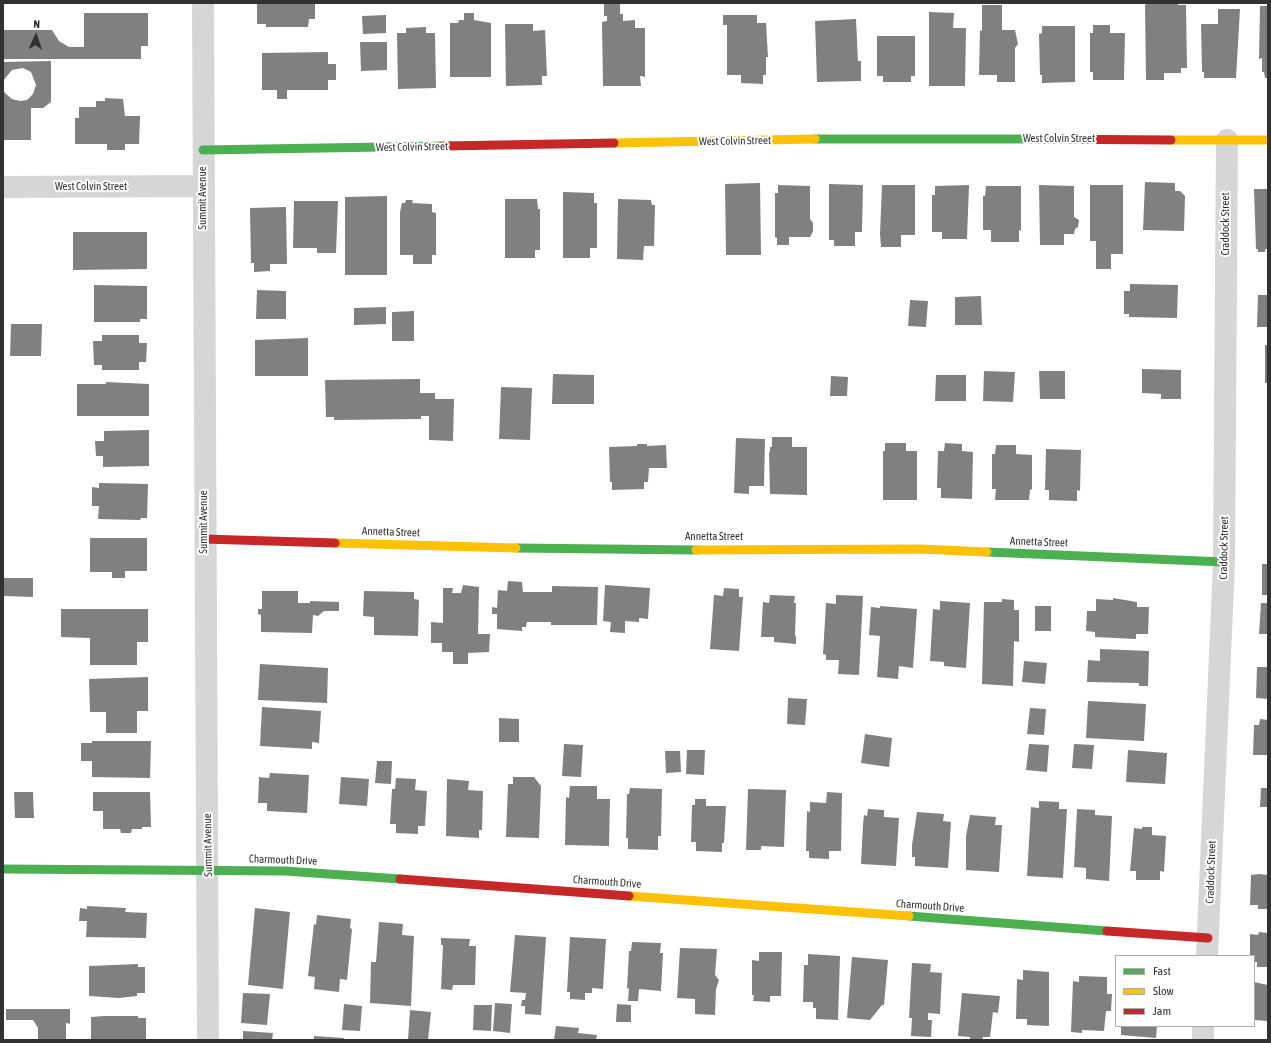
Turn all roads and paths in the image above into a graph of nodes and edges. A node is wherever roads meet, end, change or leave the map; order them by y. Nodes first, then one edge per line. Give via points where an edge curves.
1 (203, 3) edge
2 (1227, 140) junction
3 (1268, 140) edge
4 (203, 150) junction
5 (203, 186) junction
6 (3, 187) edge
7 (204, 539) junction
8 (1224, 562) junction
9 (3, 869) edge
10 (208, 870) junction
11 (1207, 947) edge
12 (1203, 1027) edge
13 (208, 1040) edge
14 (1203, 1040) edge

1 - 4 street, Summit Avenue
2 - 3 street, West Colvin Street
2 - 4 street, West Colvin Street via 826,139
2 - 8 street, Craddock Street
4 - 5 street, Summit Avenue
5 - 6 street, West Colvin Street
5 - 7 street, Summit Avenue
7 - 8 street, Annetta Street via 598,550 920,549
7 - 10 street, Summit Avenue
8 - 11 street, Craddock Street
9 - 10 street, Charmouth Drive
10 - 11 street, Charmouth Drive via 293,871
10 - 13 street, Summit Avenue
12 - 14 street

